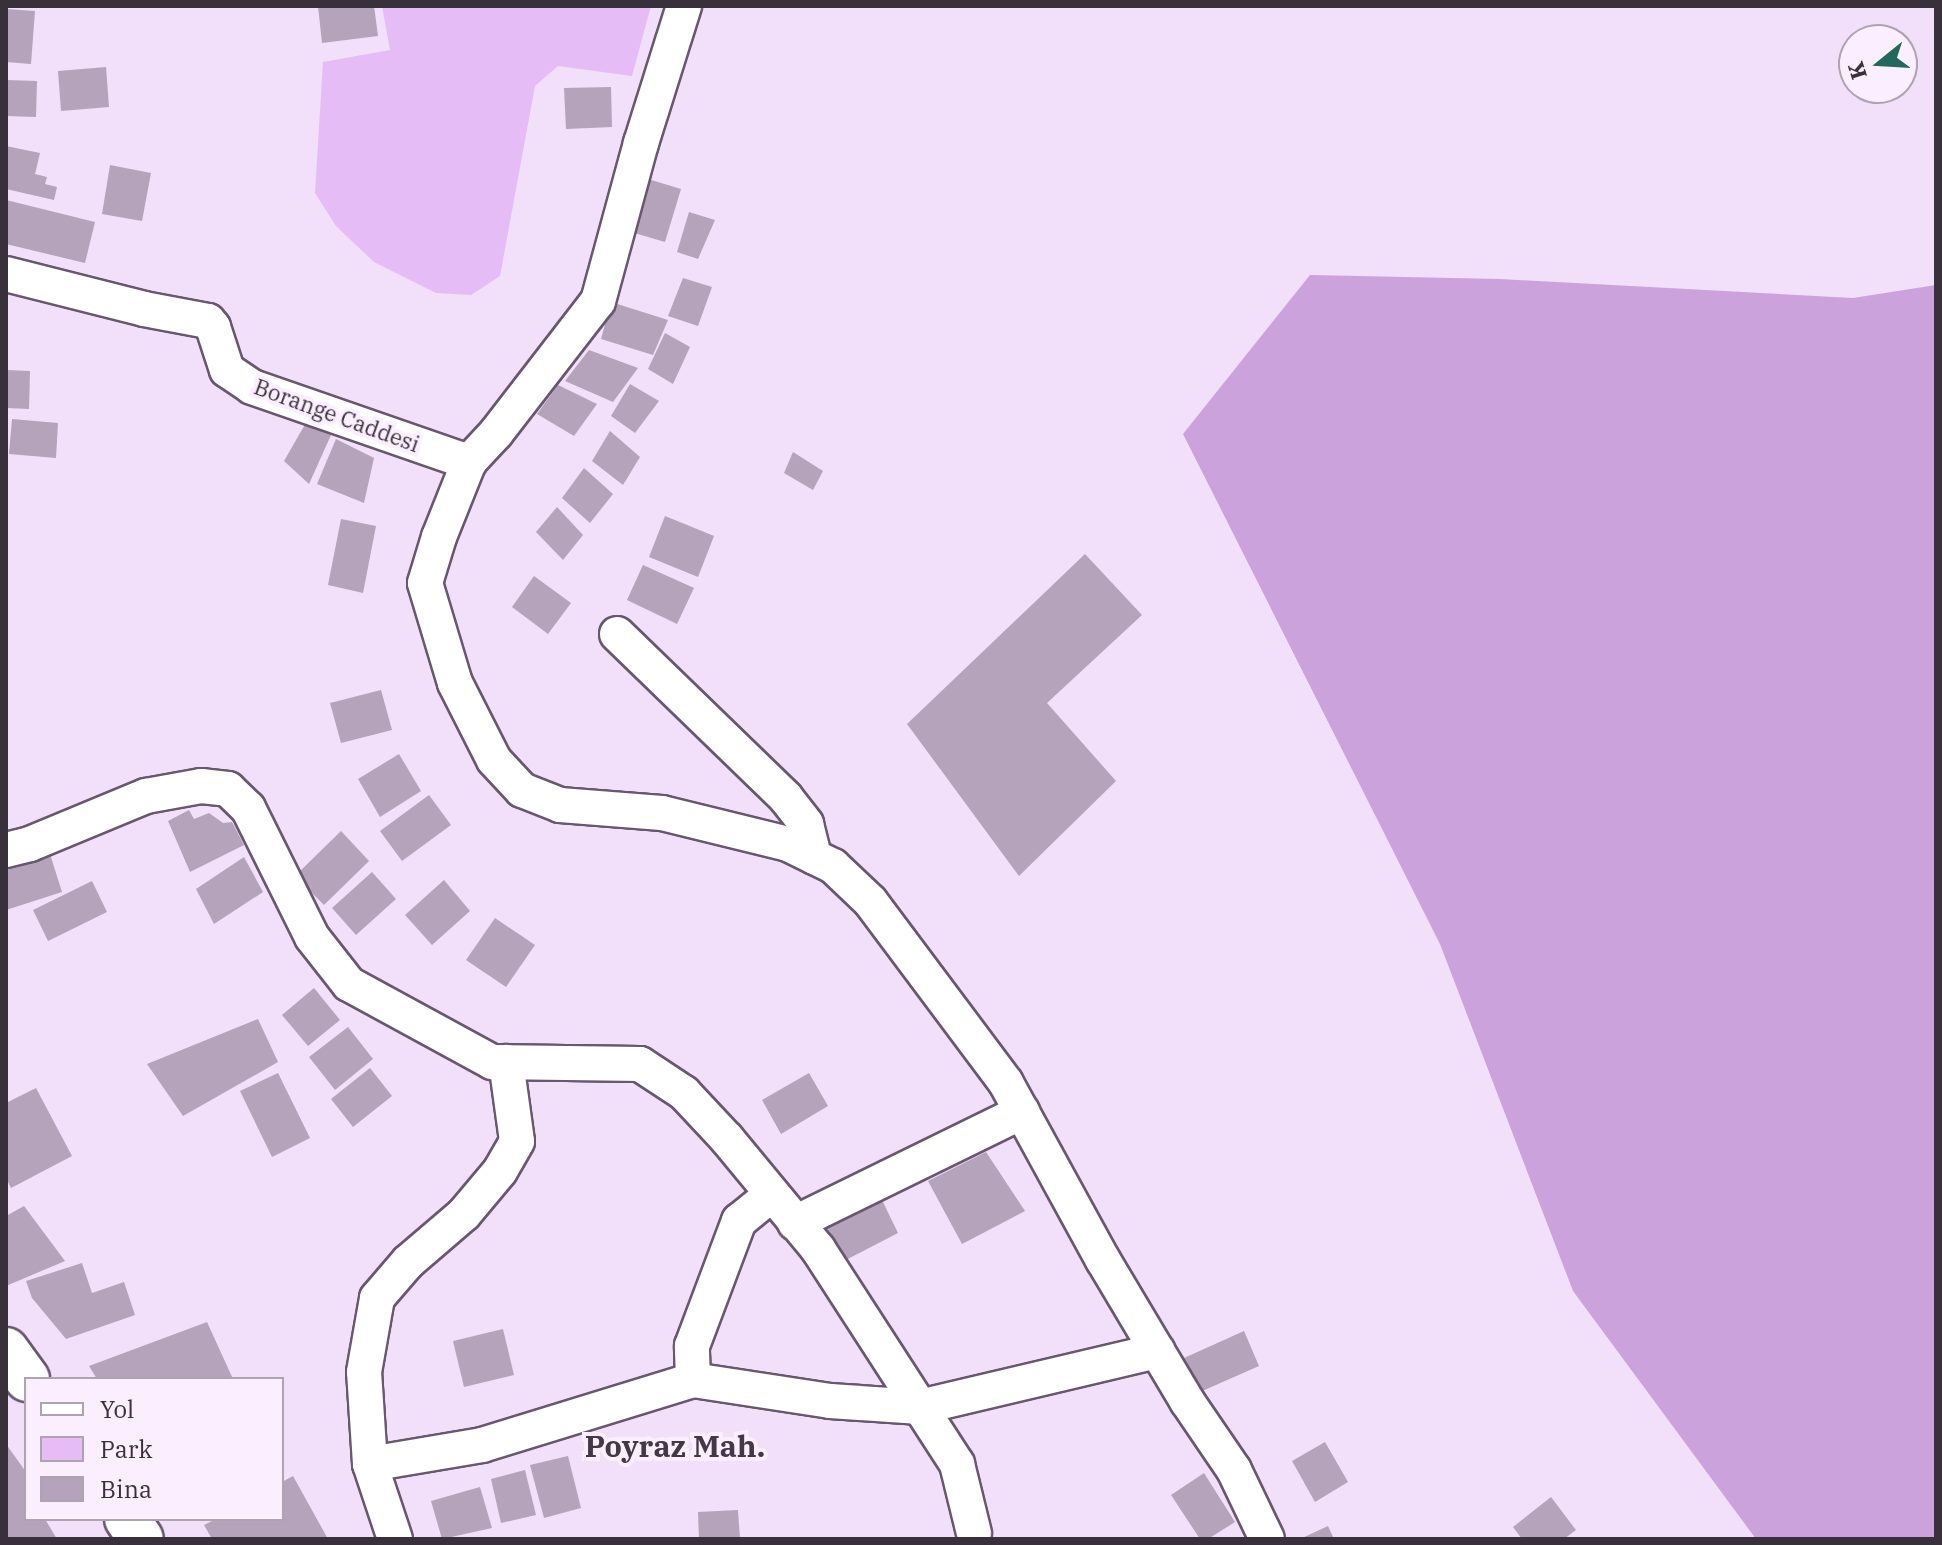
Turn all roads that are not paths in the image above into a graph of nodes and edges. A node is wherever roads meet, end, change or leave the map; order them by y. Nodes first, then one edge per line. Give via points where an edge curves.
1 (684, 6) edge
2 (6, 274) edge
3 (469, 462) junction
4 (617, 634) dead end
5 (6, 850) edge
6 (814, 857) junction
7 (506, 1062) junction
8 (1022, 1112) junction
9 (771, 1195) junction
10 (795, 1223) junction
11 (6, 1350) edge
12 (1157, 1351) junction
13 (26, 1377) edge
14 (693, 1380) junction
15 (920, 1407) junction
16 (370, 1464) junction
17 (128, 1521) edge
18 (974, 1533) dead end
19 (1262, 1538) edge
20 (141, 1539) edge
21 (395, 1539) edge

1 - 3 street via 598,301
2 - 3 street, Borange Caddesi via 208,321 227,370 252,387
3 - 6 street via 425,583 455,683 494,760 522,790 560,805 662,813 788,844
4 - 6 street via 786,798 806,824
5 - 7 street via 146,796 201,786 228,789 248,808 312,937 349,984 492,1062
6 - 8 street via 833,866 870,901
7 - 9 street via 640,1064 684,1093
7 - 16 street via 517,1141 464,1214 408,1262 377,1298 364,1372
8 - 10 street
8 - 12 street
9 - 10 street
9 - 14 street via 739,1221 692,1346
10 - 15 street via 818,1249
11 - 13 main road
12 - 15 street
12 - 19 street via 1234,1470
14 - 15 street via 830,1401
14 - 16 street via 482,1445
15 - 18 street via 957,1464
16 - 21 street
17 - 20 main road

